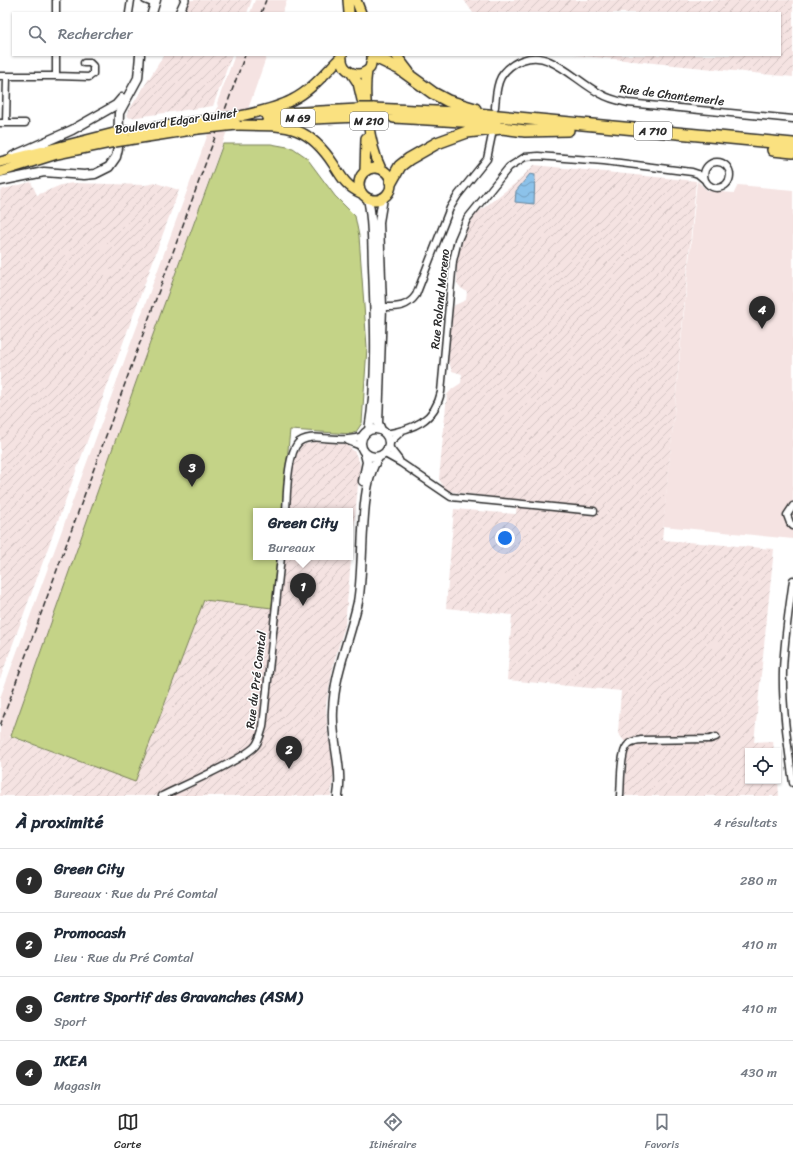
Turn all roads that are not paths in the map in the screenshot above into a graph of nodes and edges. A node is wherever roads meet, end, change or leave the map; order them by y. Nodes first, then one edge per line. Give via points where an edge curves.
1 (56, 0) edge
2 (131, 0) edge
3 (145, 0) edge
4 (185, 0) edge
5 (348, 0) edge
6 (352, 0) edge
7 (356, 0) edge
8 (157, 1) edge
9 (56, 12) edge
10 (130, 12) edge
11 (152, 12) edge
12 (179, 12) edge
13 (350, 12) edge
14 (354, 12) edge
15 (361, 12) edge
16 (56, 56) edge
17 (140, 56) edge
18 (341, 56) edge
19 (373, 56) edge
20 (375, 56) edge
21 (397, 56) edge
22 (84, 63) dead end
23 (138, 70) junction
24 (367, 71) junction
25 (352, 74) junction
26 (3, 76) edge
27 (56, 76) junction
28 (417, 83) junction
29 (495, 107) dead end
30 (359, 113) junction
31 (373, 113) junction
32 (241, 116) junction
33 (513, 117) junction
34 (793, 119) edge
35 (3, 123) edge
36 (26, 123) dead end
37 (200, 125) junction
38 (238, 125) junction
39 (568, 130) junction
40 (492, 135) dead end
41 (115, 138) junction
42 (793, 144) edge
43 (793, 152) edge
44 (0, 162) edge
45 (707, 167) junction
46 (381, 169) junction
47 (674, 169) junction
48 (366, 171) junction
49 (0, 172) edge
50 (705, 180) junction
51 (0, 181) edge
52 (391, 182) junction
53 (364, 196) junction
54 (383, 198) junction
55 (382, 307) junction
56 (402, 431) junction
57 (383, 432) junction
58 (366, 433) junction
59 (343, 440) junction
60 (361, 446) junction
61 (385, 450) junction
62 (365, 454) junction
63 (793, 506) edge
64 (286, 508) edge
65 (594, 511) dead end
66 (791, 525) edge
67 (793, 530) edge
68 (281, 560) edge
69 (793, 580) edge
70 (351, 627) junction
71 (716, 737) dead end
72 (793, 783) edge
73 (162, 796) edge
74 (338, 796) edge
75 (620, 796) edge

1 - 9 street
2 - 10 street
3 - 8 street
4 - 12 street
5 - 13 main road
6 - 14 main road
7 - 15 main road
8 - 11 main road
16 - 27 street
17 - 23 main road
18 - 25 main road via 344,67
18 - 32 main road via 319,79 293,100
19 - 24 main road via 372,64
20 - 28 highway via 396,66
21 - 28 main road
22 - 27 street via 93,66 93,74 89,77
23 - 44 main road via 129,89 116,105 55,139
23 - 51 main road via 138,78 119,113 118,148 109,167 95,174 44,172
24 - 25 main road
24 - 46 main road, M 210 via 372,144
25 - 48 main road, M 210 via 361,92 367,145
26 - 27 street
26 - 35 street
28 - 33 highway via 448,100
29 - 34 street, Rue de Chantemerle via 497,90 506,70 518,61 534,58 549,60 603,95 628,103
30 - 31 highway, A 710, bridge
30 - 32 main road, M 69
30 - 38 main road, Boulevard Edgar Quinet / M 69
31 - 33 highway, A 710 via 447,112
31 - 39 highway, A 710
32 - 37 main road, Boulevard Edgar Quinet / M 69, bridge
33 - 42 highway, A 710
35 - 36 street
37 - 38 main road, Boulevard Edgar Quinet / M 69, bridge
37 - 41 main road, Boulevard Edgar Quinet / M 69, bridge
38 - 53 main road via 287,127 307,135 324,150 346,184
39 - 43 highway, A 710
39 - 52 highway via 525,131 502,128 467,132 437,143 409,159 400,166
40 - 55 street via 487,159 450,208 416,296 405,306
41 - 44 main road, Boulevard Edgar Quinet / M 69
41 - 49 main road, Boulevard Edgar Quinet / M 69
45 - 47 street
45 - 50 street via 704,173
45 - 50 street via 716,162 724,163 729,168 731,176 728,184 717,188 710,186
46 - 48 main road
46 - 52 main road via 389,176
47 - 50 street via 695,172
47 - 56 street, Rue Roland Moreno via 538,156 525,157 514,163 471,213 461,230 453,261 439,400 426,420
48 - 53 main road via 362,174 359,184
52 - 54 main road via 389,191
53 - 54 main road via 373,200
53 - 58 main road via 371,223 375,307 374,358
54 - 55 main road via 379,222
55 - 57 main road via 378,423
56 - 57 street
56 - 61 street
57 - 58 main road
57 - 61 main road
58 - 59 street via 355,439
58 - 60 main road
59 - 60 street
59 - 64 street via 312,438 300,441 292,454
60 - 62 main road
61 - 62 main road
61 - 65 street via 451,496
61 - 70 main road via 373,464 368,483 358,601
62 - 70 main road via 367,462 362,486
63 - 66 street via 787,515
66 - 67 street
68 - 73 street, Rue du Pré Comtal via 263,727 256,745 242,756
69 - 72 street via 784,654 783,687
70 - 74 main road via 336,681 332,712 339,766
71 - 75 street via 630,742 624,754

